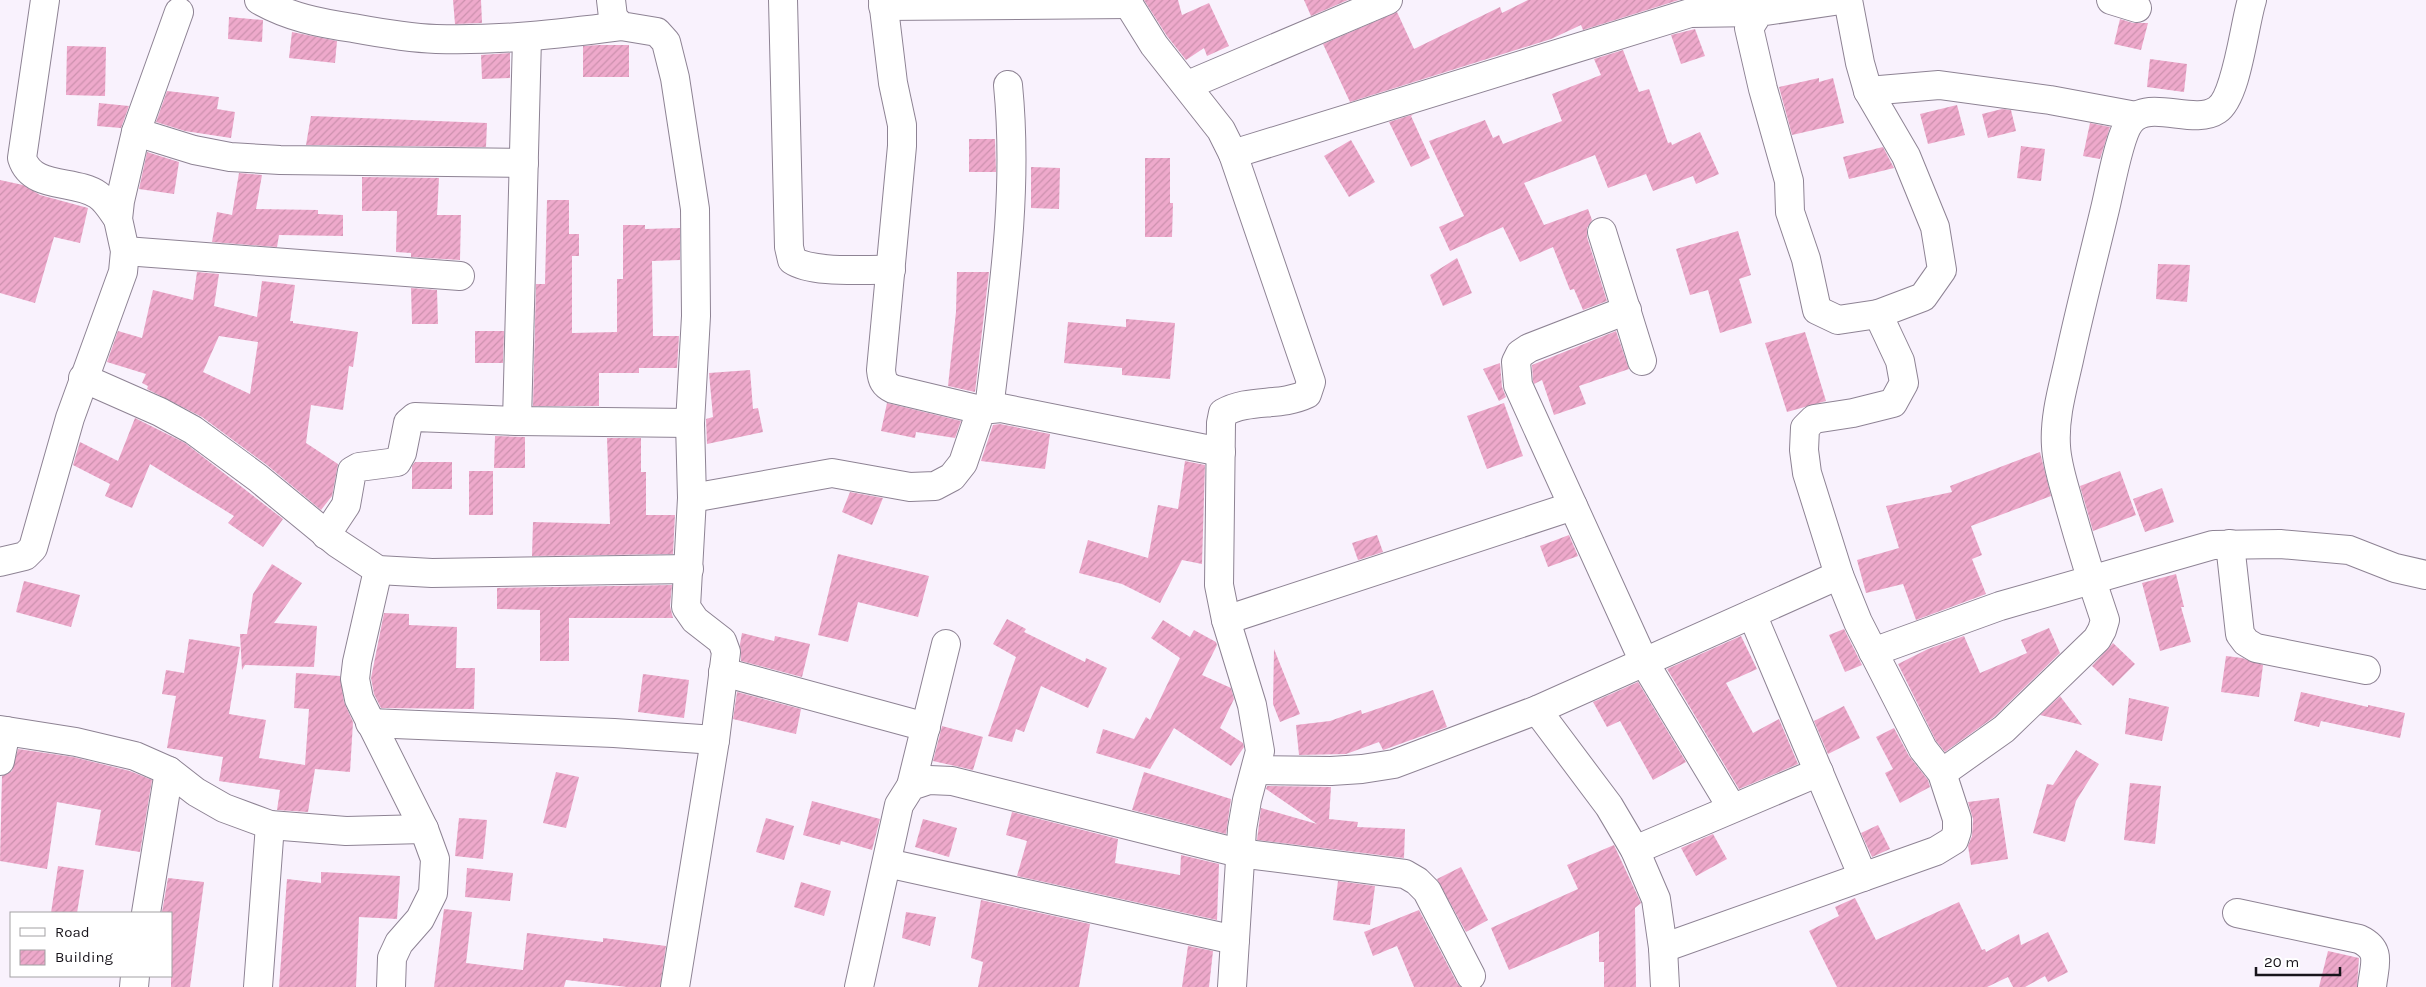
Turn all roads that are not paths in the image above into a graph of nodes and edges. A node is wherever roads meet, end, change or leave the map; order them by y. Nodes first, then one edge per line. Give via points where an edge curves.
1 (45, 0) edge
2 (259, 0) edge
3 (611, 0) edge
4 (783, 0) edge
5 (1388, 0) edge
6 (1841, 0) edge
7 (1848, 0) edge
8 (2110, 0) edge
9 (2252, 0) edge
10 (1128, 2) edge
11 (883, 3) edge
12 (2137, 8) dead end
13 (179, 12) dead end
14 (1759, 12) junction
15 (621, 26) junction
16 (527, 38) junction
17 (1008, 85) dead end
18 (1188, 86) junction
19 (1868, 91) junction
20 (2136, 116) junction
21 (136, 132) junction
22 (1233, 154) junction
23 (0, 162) edge
24 (524, 163) junction
25 (32, 175) junction
26 (118, 219) junction
27 (1602, 232) dead end
28 (125, 251) junction
29 (891, 270) junction
30 (460, 276) dead end
31 (1627, 310) junction
32 (1878, 314) junction
33 (1642, 361) dead end
34 (83, 378) junction
35 (985, 410) junction
36 (517, 421) junction
37 (690, 422) junction
38 (1221, 452) junction
39 (692, 498) junction
40 (1573, 506) junction
41 (326, 535) junction
42 (2230, 544) junction
43 (0, 562) edge
44 (688, 569) junction
45 (378, 570) junction
46 (2426, 575) edge
47 (1839, 576) junction
48 (2092, 581) junction
49 (1752, 614) junction
50 (1226, 620) junction
51 (946, 644) dead end
52 (1873, 652) junction
53 (1644, 662) junction
54 (2366, 670) dead end
55 (724, 672) junction
56 (1536, 710) junction
57 (370, 723) junction
58 (926, 726) junction
59 (3, 730) edge
60 (715, 740) junction
61 (0, 761) edge
62 (1256, 770) junction
63 (169, 771) junction
64 (1819, 772) junction
65 (1942, 773) junction
66 (911, 786) junction
67 (1732, 808) junction
68 (270, 825) junction
69 (424, 829) junction
70 (1635, 850) junction
71 (1239, 853) junction
72 (886, 863) junction
73 (1864, 877) junction
74 (146, 912) edge
75 (2237, 913) dead end
76 (1235, 940) junction
77 (1663, 948) junction
78 (1470, 976) dead end
79 (258, 987) edge
80 (391, 987) edge
81 (675, 987) edge
82 (859, 987) edge
83 (1232, 987) edge
84 (1665, 987) edge
85 (2372, 987) edge

1 - 25 street via 22,158
2 - 16 street via 277,10 312,21 392,35 435,39
3 - 15 street via 613,17
4 - 29 street via 792,260 814,267
5 - 18 street
6 - 14 street
7 - 19 street
8 - 12 street
9 - 20 street via 2233,86 2217,111 2200,115 2150,112
10 - 11 street
10 - 18 street via 1154,45
11 - 29 street via 893,83 902,124
13 - 21 street
14 - 22 street via 1690,13
14 - 32 street via 1749,28 1789,181 1790,212 1806,259 1817,310 1838,320
15 - 16 street
15 - 37 street via 657,32 666,42 675,78 695,209 696,316
16 - 24 street
17 - 35 street via 1013,135 1011,220
18 - 22 street via 1221,130
19 - 20 street via 1939,86 2050,100
19 - 32 street via 1906,156 1935,227 1942,270 1922,296
20 - 48 street via 2129,123 2113,177 2080,308 2061,395 2055,444 2057,461
21 - 24 street via 230,157
21 - 26 street
22 - 38 street via 1311,382 1307,394 1295,399 1235,406 1222,413
23 - 25 street
24 - 36 street
25 - 26 street via 98,195
26 - 28 street
27 - 31 street
28 - 30 street
28 - 34 street via 123,272
29 - 35 street via 881,370 886,386
31 - 33 street
31 - 40 street via 1529,348 1520,354 1516,362 1518,385
32 - 47 street via 1900,361 1904,382 1893,402 1814,419 1805,428 1807,473
34 - 41 street via 192,430 258,478
34 - 43 street via 33,548 25,556
35 - 38 street via 1001,408
35 - 39 street via 963,463 952,477 935,486 910,487 832,473
36 - 37 street
36 - 41 street via 415,417 408,422 397,462 359,467 352,471 346,505
37 - 39 street
38 - 50 street via 1219,568
39 - 44 street
40 - 50 street
40 - 53 street
41 - 45 street
42 - 46 street via 2280,544 2349,550 2395,568
42 - 48 street via 2195,549
42 - 54 street via 2240,634 2246,642 2273,653
44 - 45 street via 432,573
44 - 55 street via 686,607 695,620 722,641 726,652
45 - 57 street via 355,679 359,699
47 - 49 street
47 - 52 street
48 - 52 street via 2000,606
48 - 65 street via 2105,620 2097,639 2004,729
49 - 53 street
49 - 64 street
50 - 62 street via 1258,732 1260,751
51 - 58 street
52 - 65 street via 1922,749
53 - 56 street
53 - 67 street
55 - 58 street
55 - 60 street
56 - 62 street via 1394,764 1331,771
56 - 70 street via 1609,806
57 - 60 street
57 - 69 street
58 - 66 street
59 - 61 street
59 - 63 street via 135,756
60 - 81 street
62 - 71 street via 1247,800
63 - 68 street via 224,808
63 - 74 street
64 - 67 street
64 - 73 street
65 - 73 street via 1958,819 1954,840 1936,851
66 - 71 street via 929,780 952,781
66 - 72 street via 900,805
67 - 70 street
68 - 69 street via 346,831
68 - 79 street
69 - 80 street via 435,859 433,893 420,920 399,943 392,958
70 - 77 street via 1656,900
71 - 76 street
71 - 78 street via 1405,874 1418,881 1426,891
72 - 76 street
72 - 82 street
73 - 77 street
75 - 85 street via 2359,939 2369,944 2375,951 2376,960
76 - 83 street
77 - 84 street

